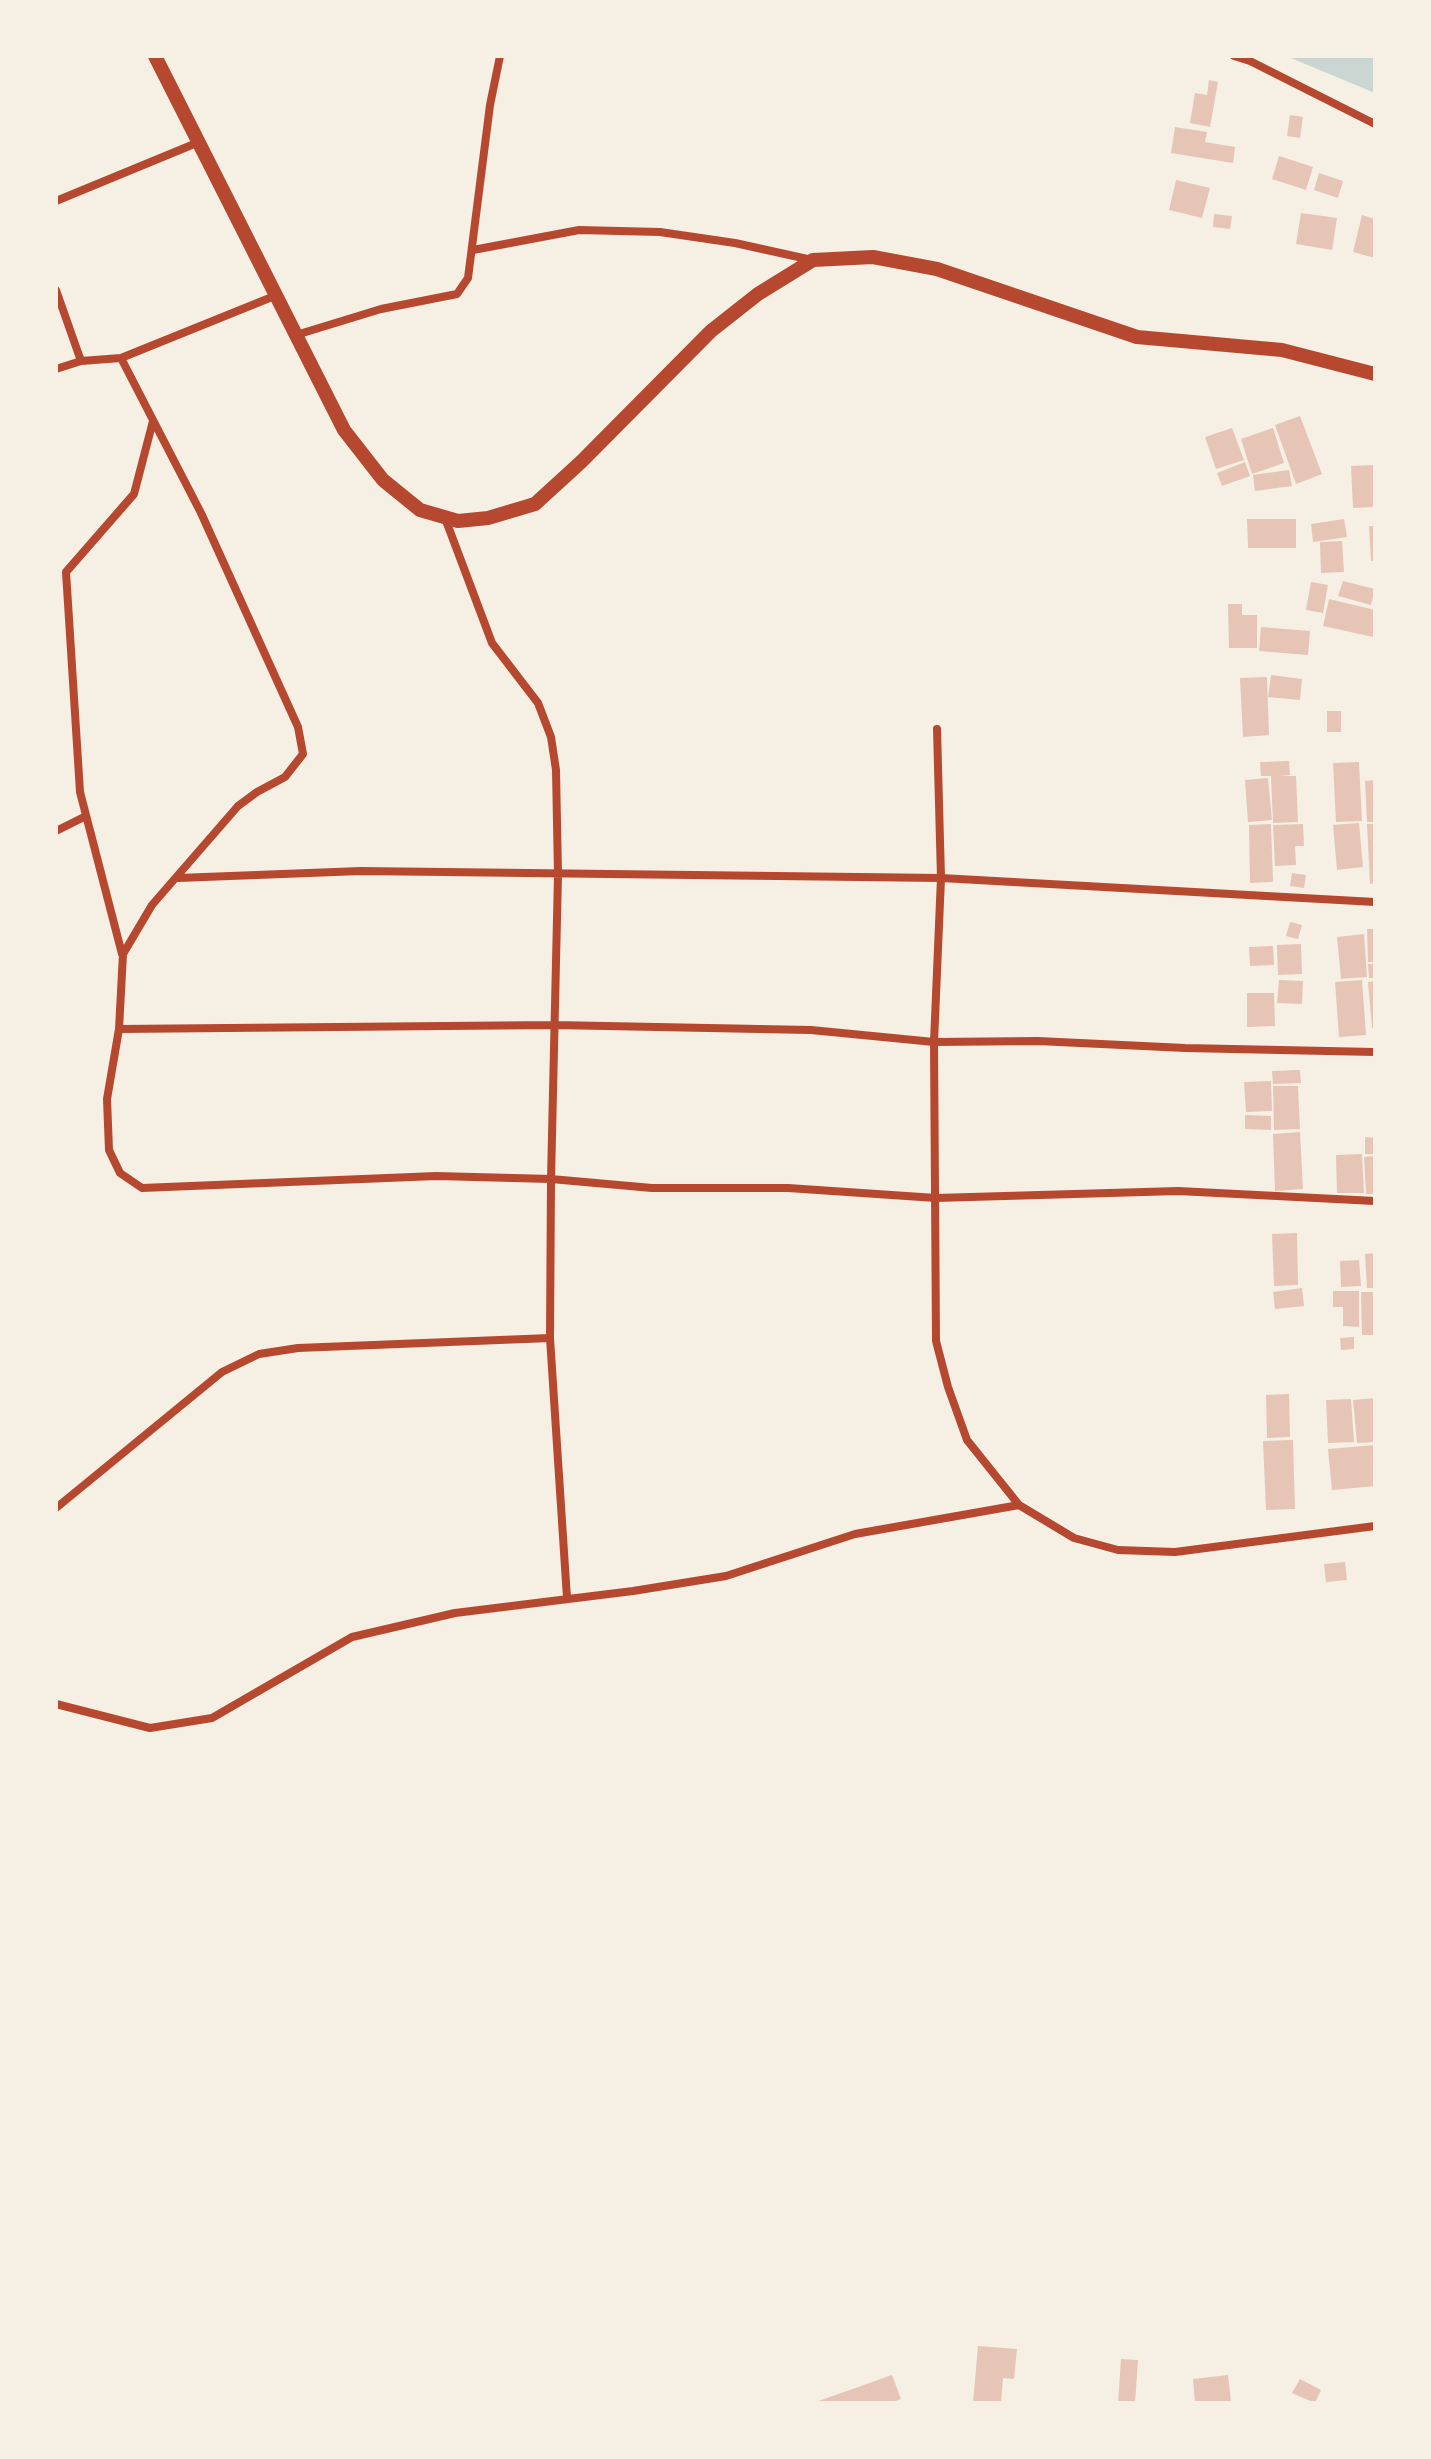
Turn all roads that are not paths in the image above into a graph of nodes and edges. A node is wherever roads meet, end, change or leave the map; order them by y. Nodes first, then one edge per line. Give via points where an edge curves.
1 (155, 56) edge
2 (500, 56) edge
3 (1234, 56) edge
4 (1375, 124) edge
5 (199, 142) junction
6 (56, 201) edge
7 (473, 250) junction
8 (813, 260) junction
9 (56, 290) edge
10 (277, 295) junction
11 (296, 335) junction
12 (121, 358) junction
13 (81, 361) junction
14 (56, 369) edge
15 (1375, 374) edge
16 (153, 420) junction
17 (445, 517) junction
18 (66, 572) junction
19 (56, 577) edge
20 (937, 729) dead end
21 (86, 816) junction
22 (56, 831) edge
23 (558, 875) junction
24 (178, 878) junction
25 (941, 878) junction
26 (1375, 902) edge
27 (123, 954) junction
28 (554, 1025) junction
29 (119, 1029) junction
30 (934, 1042) junction
31 (1375, 1052) edge
32 (551, 1179) junction
33 (936, 1198) junction
34 (1375, 1201) edge
35 (550, 1338) junction
36 (1019, 1505) junction
37 (56, 1508) edge
38 (1375, 1526) edge
39 (567, 1598) junction
40 (56, 1704) edge

1 - 5 street
2 - 7 street
3 - 4 street
5 - 6 street
5 - 10 street
7 - 8 street via 579,230 660,232
7 - 11 street via 468,278 457,294 381,309
8 - 15 street via 873,257 937,269 1137,337 1282,350
8 - 17 street via 711,331 535,504 488,518
9 - 13 street
10 - 11 street
10 - 12 street
11 - 17 street via 344,430 383,480 420,510
12 - 13 street
12 - 16 street
13 - 14 street
16 - 18 street via 134,494
16 - 24 street via 285,698 303,754 285,777 238,806
17 - 23 street via 492,643 538,703 551,737
18 - 19 street
18 - 21 street via 80,792
20 - 25 street
21 - 22 street
21 - 27 street
23 - 24 street via 361,871
23 - 25 street
23 - 28 street
24 - 27 street via 152,905
25 - 26 street
25 - 30 street
27 - 29 street
28 - 29 street
28 - 30 street via 811,1030
28 - 32 street
29 - 32 street via 107,1099 109,1150 120,1173 142,1188 436,1176
30 - 31 street
30 - 33 street
32 - 33 street via 652,1188 788,1188
32 - 35 street
33 - 34 street via 1178,1191
33 - 36 street via 936,1341 948,1387 967,1440
35 - 37 street via 259,1354 222,1372
35 - 39 street
36 - 38 street via 1074,1538 1118,1550 1175,1552
36 - 39 street via 855,1534 726,1576
39 - 40 street via 455,1613 352,1637 212,1718 150,1728

